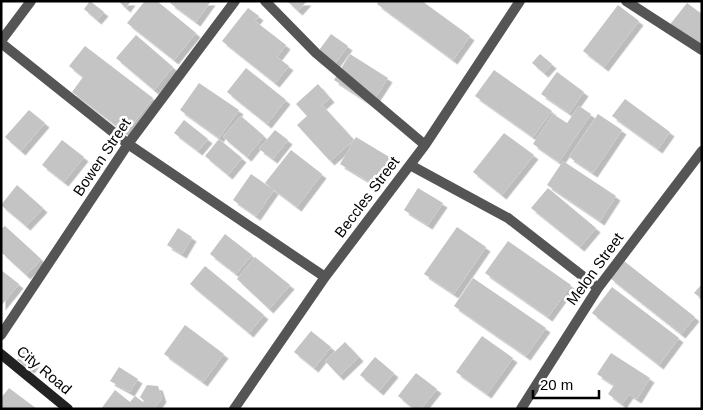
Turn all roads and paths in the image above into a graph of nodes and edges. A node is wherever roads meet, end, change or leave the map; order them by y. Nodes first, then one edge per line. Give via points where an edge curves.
1 (31, 1) edge
2 (235, 1) edge
3 (264, 1) edge
4 (520, 1) edge
5 (626, 1) edge
6 (1, 42) edge
7 (702, 50) edge
8 (128, 144) junction
9 (426, 145) junction
10 (702, 151) edge
11 (410, 165) junction
12 (325, 278) junction
13 (598, 288) junction
14 (1, 335) edge
15 (1, 354) edge
16 (68, 409) edge
17 (234, 409) edge
18 (521, 409) edge

1 - 6 street
2 - 8 street, Bowen Street
3 - 9 street via 316,53
4 - 9 street, Beccles Street
5 - 7 street
6 - 8 street
8 - 12 street
8 - 14 street, Bowen Street
9 - 11 street, Beccles Street
10 - 13 street, Melon Street
11 - 12 street, Beccles Street
11 - 13 street via 508,218
12 - 17 street, Beccles Street
13 - 18 street, Melon Street
15 - 16 main road, City Road

